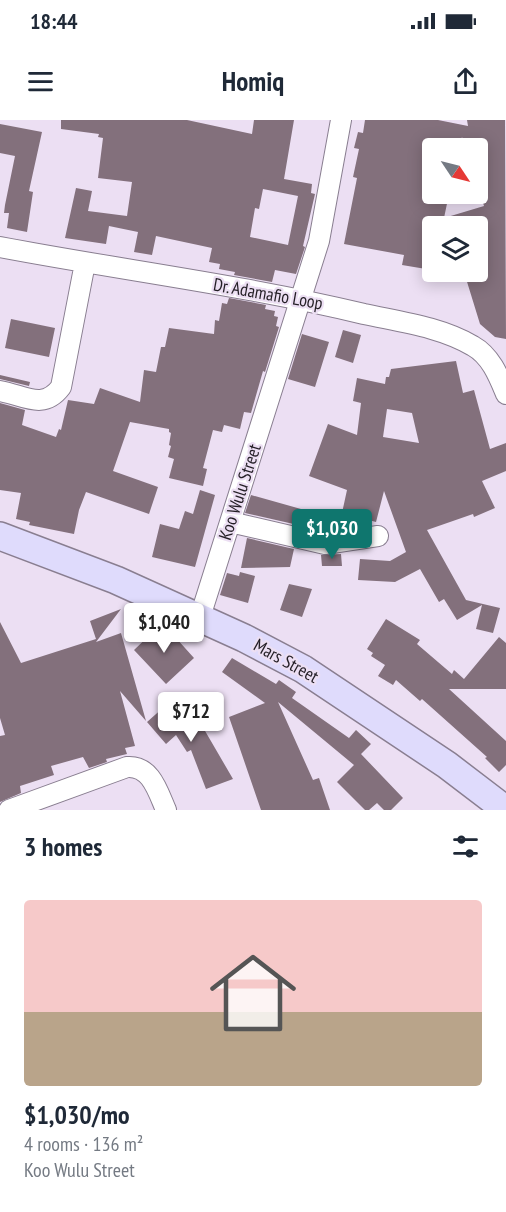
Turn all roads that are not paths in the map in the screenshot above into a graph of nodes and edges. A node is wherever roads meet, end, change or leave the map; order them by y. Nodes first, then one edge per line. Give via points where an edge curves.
1 (341, 120) edge
2 (0, 247) edge
3 (85, 263) junction
4 (302, 299) junction
5 (0, 391) edge
6 (506, 394) edge
7 (230, 522) junction
8 (0, 536) edge
9 (378, 536) dead end
10 (200, 617) junction
11 (428, 753) junction
12 (9, 810) edge
13 (166, 810) edge
14 (479, 810) edge
15 (506, 810) edge

1 - 4 street, Koo Wulu Street via 319,241
2 - 3 street, Dr. Adamafio Loop
3 - 4 street, Dr. Adamafio Loop
3 - 5 street via 61,387 45,401
4 - 6 street, Dr. Adamafio Loop via 457,338 489,361
4 - 7 street, Koo Wulu Street
7 - 9 street via 326,544
7 - 10 street, Koo Wulu Street
8 - 10 street, Mars Street via 95,571
10 - 11 street, Mars Street via 303,669
11 - 14 street, Mars Street
11 - 15 street, Mars Street
12 - 13 street via 136,766 145,771

